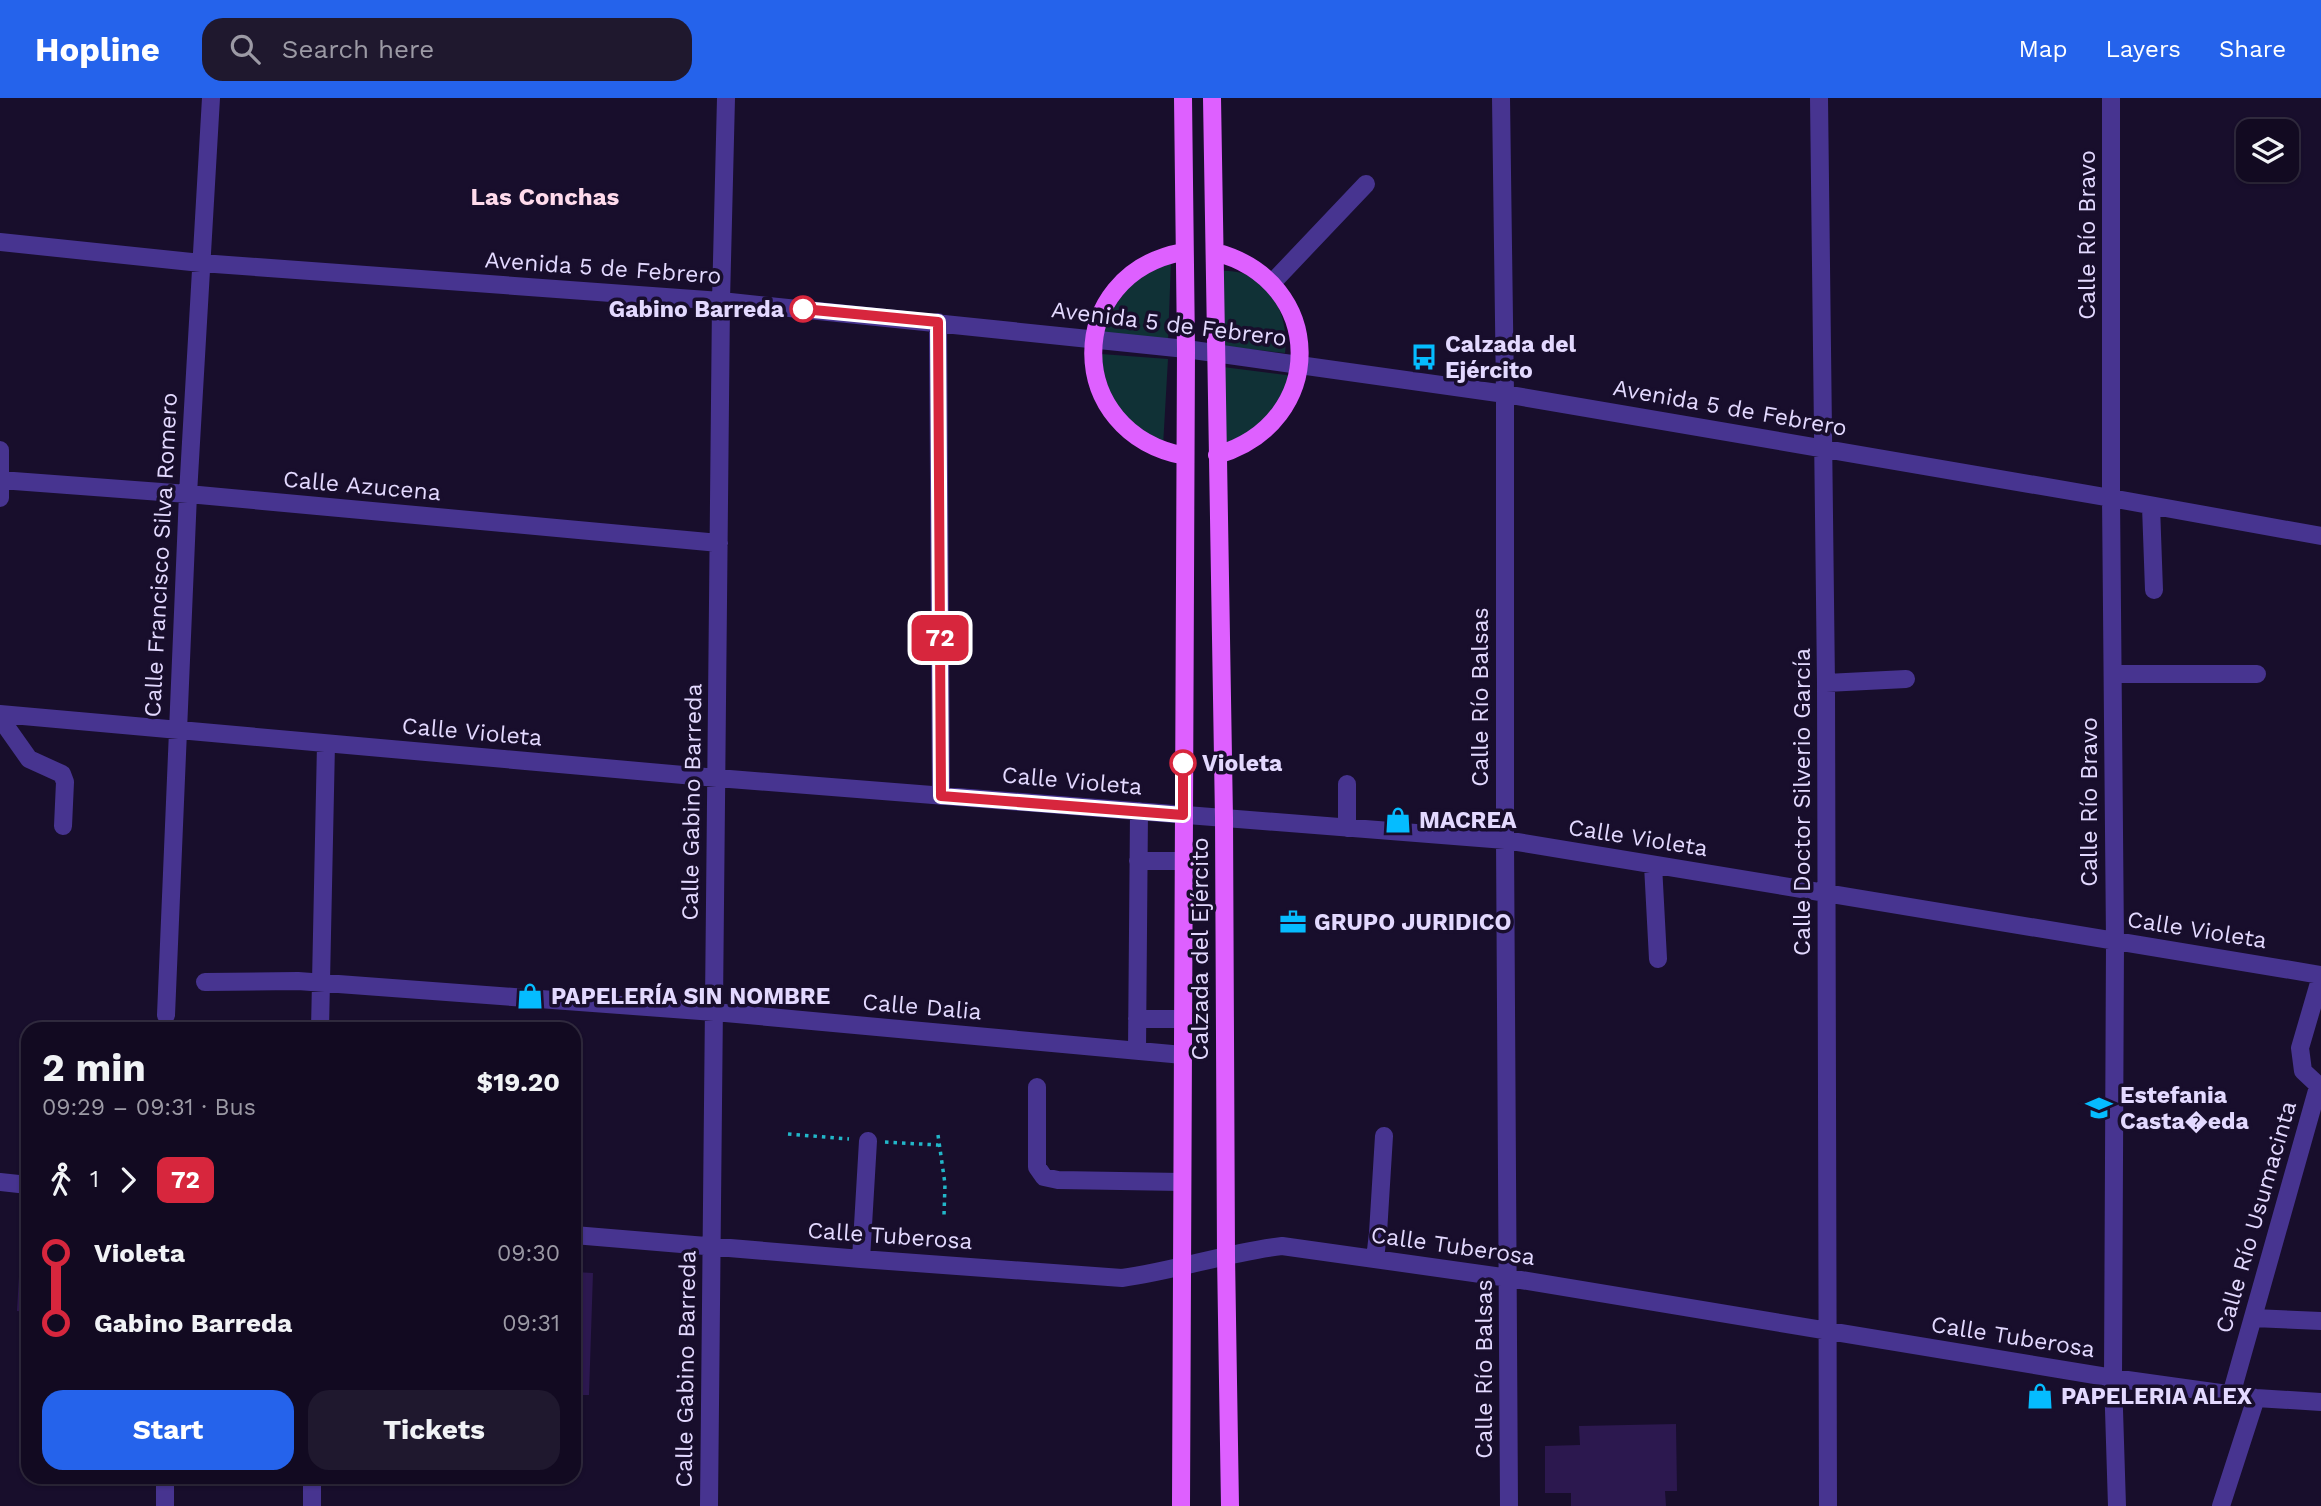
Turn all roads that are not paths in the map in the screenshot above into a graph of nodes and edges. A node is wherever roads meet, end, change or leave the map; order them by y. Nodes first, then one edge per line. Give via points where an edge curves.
1 (211, 98) edge
2 (726, 98) edge
3 (1183, 98) edge
4 (1212, 98) edge
5 (1501, 98) edge
6 (1819, 98) edge
7 (2111, 98) edge
8 (1366, 184) dead end
9 (0, 242) edge
10 (1183, 252) junction
11 (1215, 252) junction
12 (201, 263) junction
13 (1272, 283) junction
14 (721, 300) junction
15 (938, 322) junction
16 (1094, 339) junction
17 (1186, 349) junction
18 (1215, 353) junction
19 (1299, 365) junction
20 (1505, 394) junction
21 (1824, 449) junction
22 (0, 450) edge
23 (1217, 455) junction
24 (1185, 457) junction
25 (0, 480) edge
26 (188, 494) junction
27 (0, 498) edge
28 (2111, 498) junction
29 (2151, 506) junction
30 (2321, 536) edge
31 (719, 543) junction
32 (2154, 590) dead end
33 (2112, 674) junction
34 (2257, 674) dead end
35 (1906, 679) dead end
36 (1825, 683) junction
37 (0, 716) edge
38 (177, 730) junction
39 (326, 744) junction
40 (717, 778) junction
41 (1348, 784) dead end
42 (941, 796) junction
43 (1139, 811) junction
44 (1183, 815) junction
45 (1224, 818) junction
46 (63, 826) dead end
47 (1347, 828) junction
48 (1505, 840) junction
49 (1138, 861) junction
50 (1182, 861) junction
51 (1653, 865) junction
52 (1827, 894) junction
53 (2115, 942) junction
54 (1658, 959) dead end
55 (2321, 975) edge
56 (205, 982) dead end
57 (321, 983) junction
58 (714, 1012) junction
59 (166, 1015) dead end
60 (1137, 1018) junction
61 (1183, 1019) junction
62 (320, 1022) edge
63 (1137, 1051) junction
64 (1183, 1055) junction
65 (1037, 1087) dead end
66 (2320, 1087) edge
67 (1384, 1136) dead end
68 (868, 1141) dead end
69 (0, 1182) edge
70 (1182, 1182) junction
71 (21, 1184) edge
72 (581, 1236) edge
73 (711, 1246) junction
74 (1226, 1256) junction
75 (861, 1259) junction
76 (1375, 1259) junction
77 (1181, 1268) junction
78 (1509, 1278) junction
79 (2253, 1318) junction
80 (2321, 1321) edge
81 (1829, 1332) junction
82 (2113, 1378) junction
83 (2231, 1395) junction
84 (2256, 1398) junction
85 (2321, 1402) edge
86 (165, 1484) edge
87 (312, 1484) edge
88 (164, 1506) edge
89 (312, 1506) edge
90 (709, 1506) edge
91 (1181, 1506) edge
92 (1230, 1506) edge
93 (1508, 1506) edge
94 (1828, 1506) edge
95 (2117, 1506) edge
96 (2221, 1506) edge

1 - 12 street, Calle Francisco Silva Romero
2 - 14 street, Calle Gabino Barreda
3 - 10 main road, Calzada del Ejército
4 - 11 main road, Calzada del Ejército
5 - 20 street, Calle Río Balsas
6 - 21 street, Calle Doctor Silverio García
7 - 28 street, Calle Río Bravo
8 - 13 street
9 - 12 street, Avenida 5 de Febrero
10 - 16 main road via 1146,264 1122,282 1106,303
10 - 17 main road, Calzada del Ejército
11 - 13 main road via 1252,266
11 - 18 main road, Calzada del Ejército
12 - 14 street, Avenida 5 de Febrero
12 - 26 street, Calle Francisco Silva Romero
13 - 19 main road via 1288,305 1297,329
14 - 15 street, Avenida 5 de Febrero
14 - 31 street, Calle Gabino Barreda
15 - 16 street, Avenida 5 de Febrero
15 - 42 street
16 - 17 street, Avenida 5 de Febrero
16 - 24 main road via 1094,370 1102,397 1116,420 1136,438
17 - 18 street, Avenida 5 de Febrero
17 - 24 main road, Calzada del Ejército
18 - 19 street, Avenida 5 de Febrero
18 - 23 main road, Calzada del Ejército
19 - 20 street, Avenida 5 de Febrero
19 - 23 main road via 1284,409 1269,428 1248,444
20 - 21 street, Avenida 5 de Febrero
20 - 48 street, Calle Río Balsas
21 - 28 street, Avenida 5 de Febrero
21 - 36 street, Calle Doctor Silverio García
22 - 25 street
23 - 45 main road, Calzada del Ejército
24 - 44 main road, Calzada del Ejército
25 - 26 street, Calle Azucena
25 - 27 street
26 - 31 street, Calle Azucena
26 - 38 street, Calle Francisco Silva Romero
28 - 29 street, Avenida 5 de Febrero
28 - 33 street, Calle Río Bravo
29 - 30 street, Avenida 5 de Febrero
29 - 32 street
31 - 40 street, Calle Gabino Barreda
33 - 34 street
33 - 53 street, Calle Río Bravo
35 - 36 street
36 - 52 street, Calle Doctor Silverio García
37 - 38 street, Calle Violeta
37 - 46 street via 29,759 62,774
38 - 39 street, Calle Violeta
38 - 59 street, Calle Francisco Silva Romero
39 - 40 street, Calle Violeta
39 - 57 street
40 - 42 street, Calle Violeta
40 - 58 street, Calle Gabino Barreda
41 - 47 street
42 - 43 street, Calle Violeta
43 - 44 street, Calle Violeta
43 - 49 street
44 - 45 street, Calle Violeta
44 - 50 main road, Calzada del Ejército
45 - 47 street, Calle Violeta
45 - 74 main road, Calzada del Ejército
47 - 48 street, Calle Violeta
48 - 51 street, Calle Violeta
48 - 78 street, Calle Río Balsas
49 - 50 street
49 - 60 street
50 - 61 main road, Calzada del Ejército
51 - 52 street, Calle Violeta
51 - 54 street
52 - 53 street, Calle Violeta
52 - 81 street, Calle Doctor Silverio García
53 - 55 street, Calle Violeta
53 - 82 street, Calle Río Bravo
55 - 66 street, Calle Río Usumacinta via 2300,1048 2303,1071
56 - 57 street, Calle Dalia
57 - 58 street, Calle Dalia
57 - 62 street
58 - 63 street, Calle Dalia
58 - 73 street, Calle Gabino Barreda
60 - 61 street
60 - 63 street
61 - 64 main road, Calzada del Ejército
63 - 64 street, Calle Dalia
64 - 70 main road, Calzada del Ejército
65 - 70 street via 1037,1167 1044,1177
66 - 79 street, Calle Río Usumacinta
67 - 76 street
68 - 75 street
69 - 71 street
70 - 77 main road, Calzada del Ejército
72 - 73 street, Calle Tuberosa
73 - 75 street, Calle Tuberosa
73 - 90 street, Calle Gabino Barreda
74 - 76 street, Calle Tuberosa via 1282,1246
74 - 77 street, Calle Tuberosa
74 - 92 main road, Calzada del Ejército
75 - 77 street, Calle Tuberosa via 1122,1278
76 - 78 street, Calle Tuberosa
77 - 91 main road, Calzada del Ejército
78 - 81 street, Calle Tuberosa
78 - 93 street, Calle Río Balsas
79 - 80 street
79 - 83 street, Calle Río Usumacinta
81 - 82 street, Calle Tuberosa
81 - 94 street, Calle Doctor Silverio García
82 - 83 street, Calle Tuberosa
82 - 95 street, Calle Río Bravo
83 - 84 street, Calle Tuberosa
84 - 85 street, Calle Tuberosa
84 - 96 street
86 - 88 street
87 - 89 street

